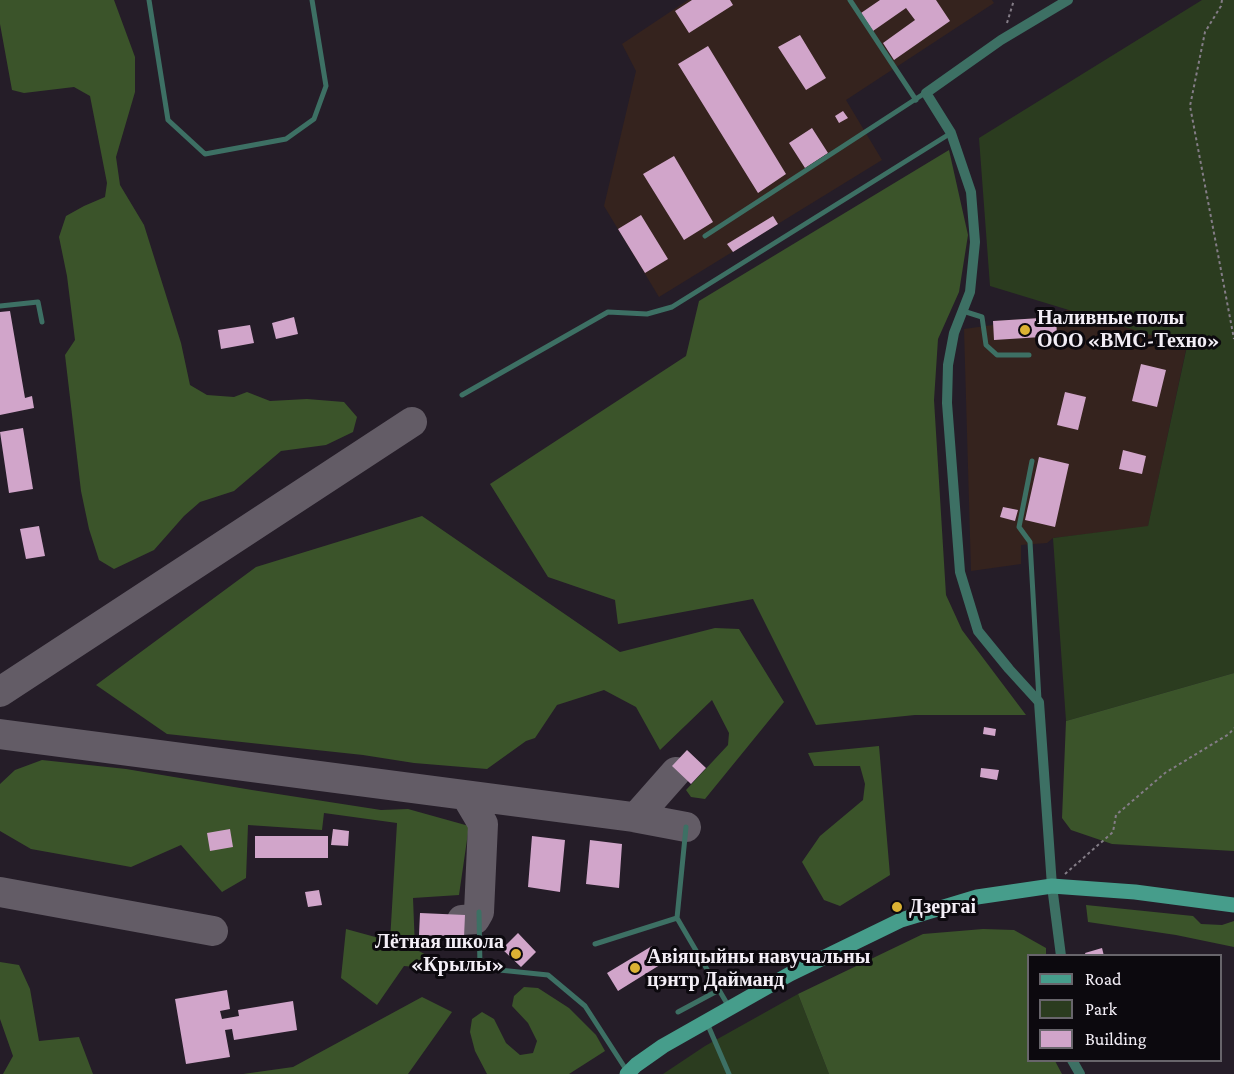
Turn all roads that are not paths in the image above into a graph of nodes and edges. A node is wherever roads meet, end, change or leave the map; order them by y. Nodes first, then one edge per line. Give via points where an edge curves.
1 (149, 0) edge
2 (312, 0) edge
3 (850, 0) edge
4 (1068, 0) edge
5 (926, 93) junction
6 (916, 100) junction
7 (951, 133) junction
8 (705, 236) dead end
9 (0, 306) edge
10 (962, 311) junction
11 (42, 322) dead end
12 (1029, 355) dead end
13 (462, 395) dead end
14 (1032, 460) dead end
15 (1039, 702) junction
16 (686, 828) dead end
17 (1052, 886) junction
18 (1234, 904) edge
19 (479, 912) dead end
20 (677, 918) junction
21 (595, 944) dead end
22 (1061, 954) edge
23 (719, 990) junction
24 (730, 1008) junction
25 (678, 1012) dead end
26 (707, 1021) junction
27 (627, 1073) edge
28 (729, 1074) edge

1 - 2 lane via 168,120 205,154 286,139 314,119 326,86
3 - 6 lane
4 - 5 street via 1001,40
5 - 6 lane
5 - 7 street
6 - 8 lane
7 - 10 street via 971,192 975,242 970,292
7 - 13 lane via 672,307 647,314 608,312
9 - 11 lane via 38,302
10 - 12 lane via 982,317 986,345 997,354
10 - 15 street via 948,365 947,403 960,572 978,631
14 - 15 lane via 1019,527 1030,542
15 - 17 street
16 - 20 lane
17 - 18 street
17 - 22 street
17 - 24 street via 977,897 901,920
19 - 27 lane via 480,968 548,975 585,1006
20 - 21 lane
20 - 23 lane
23 - 24 lane
23 - 25 lane
24 - 26 street
26 - 27 street via 663,1046
26 - 28 lane

